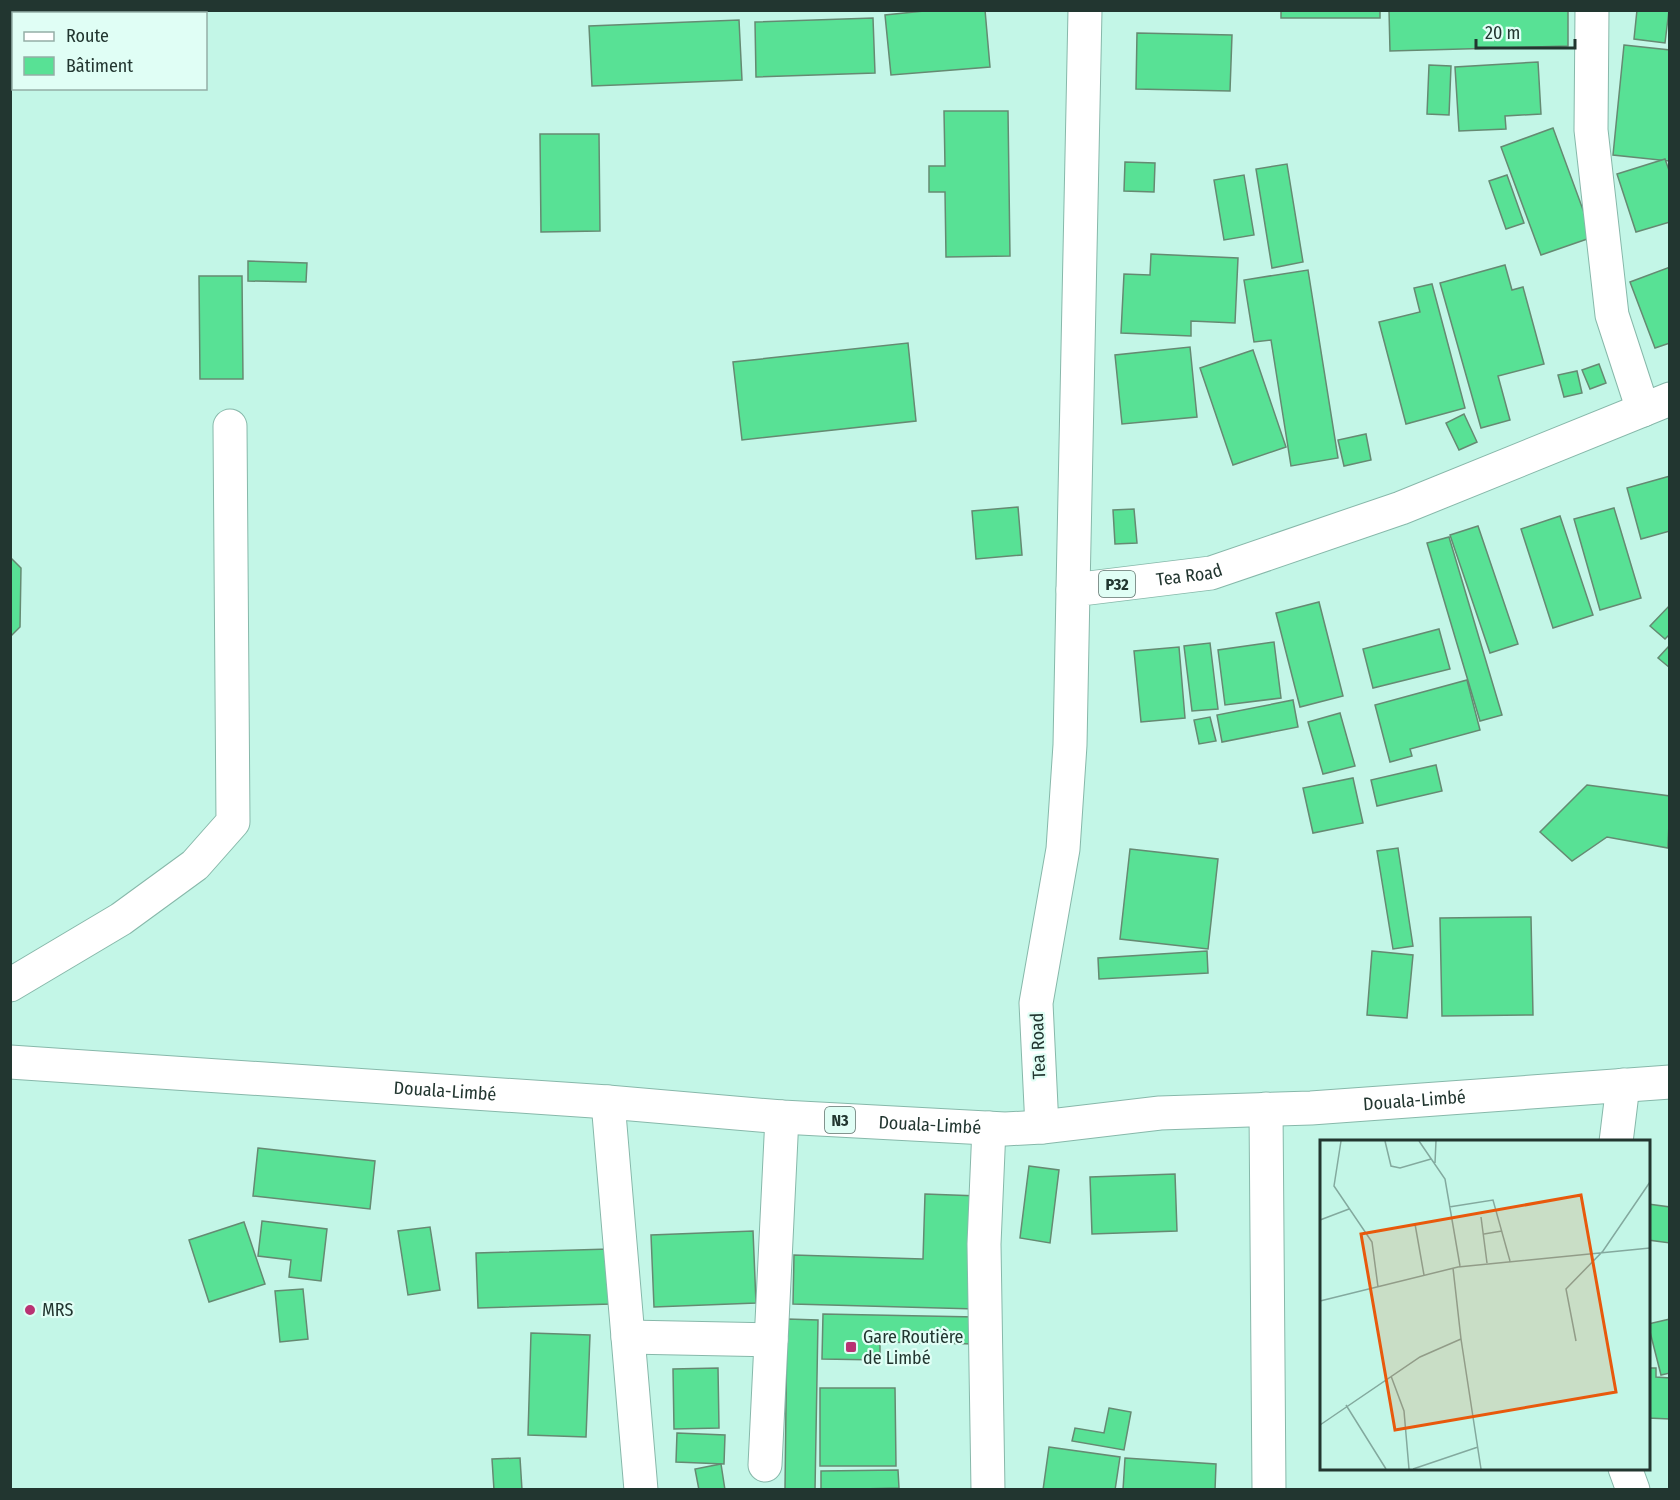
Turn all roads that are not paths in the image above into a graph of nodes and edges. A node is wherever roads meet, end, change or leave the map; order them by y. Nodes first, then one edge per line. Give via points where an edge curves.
1 (1085, 10) edge
2 (1592, 10) edge
3 (1656, 404) edge
4 (231, 426) dead end
5 (1073, 590) junction
6 (10, 984) edge
7 (10, 1062) edge
8 (1670, 1082) edge
9 (1623, 1085) junction
10 (608, 1102) junction
11 (1266, 1109) junction
12 (782, 1117) junction
13 (1041, 1127) junction
14 (989, 1128) junction
15 (1616, 1140) edge
16 (628, 1337) junction
17 (771, 1340) junction
18 (765, 1465) dead end
19 (1626, 1470) edge
20 (641, 1490) edge
21 (988, 1490) edge
22 (1269, 1490) edge
23 (1633, 1490) edge

1 - 5 main road
2 - 3 main road via 1591,130 1612,315
3 - 5 main road, Tea Road / P32 via 1401,508 1211,573
4 - 6 main road via 233,822 195,865 121,919
5 - 13 main road, Tea Road / P32 via 1063,849 1036,1003
7 - 10 main road, Douala-Limbé / N3
8 - 9 main road, Douala-Limbé / N3
9 - 11 main road, Douala-Limbé / N3
9 - 15 main road
10 - 12 main road, Douala-Limbé / N3
10 - 16 main road
11 - 13 main road, Douala-Limbé / N3 via 1160,1113
11 - 22 main road
12 - 14 main road, Douala-Limbé / N3
12 - 17 main road
13 - 14 main road, Douala-Limbé / N3
14 - 21 main road via 984,1244
16 - 17 main road
16 - 20 main road
17 - 18 main road
19 - 23 main road

